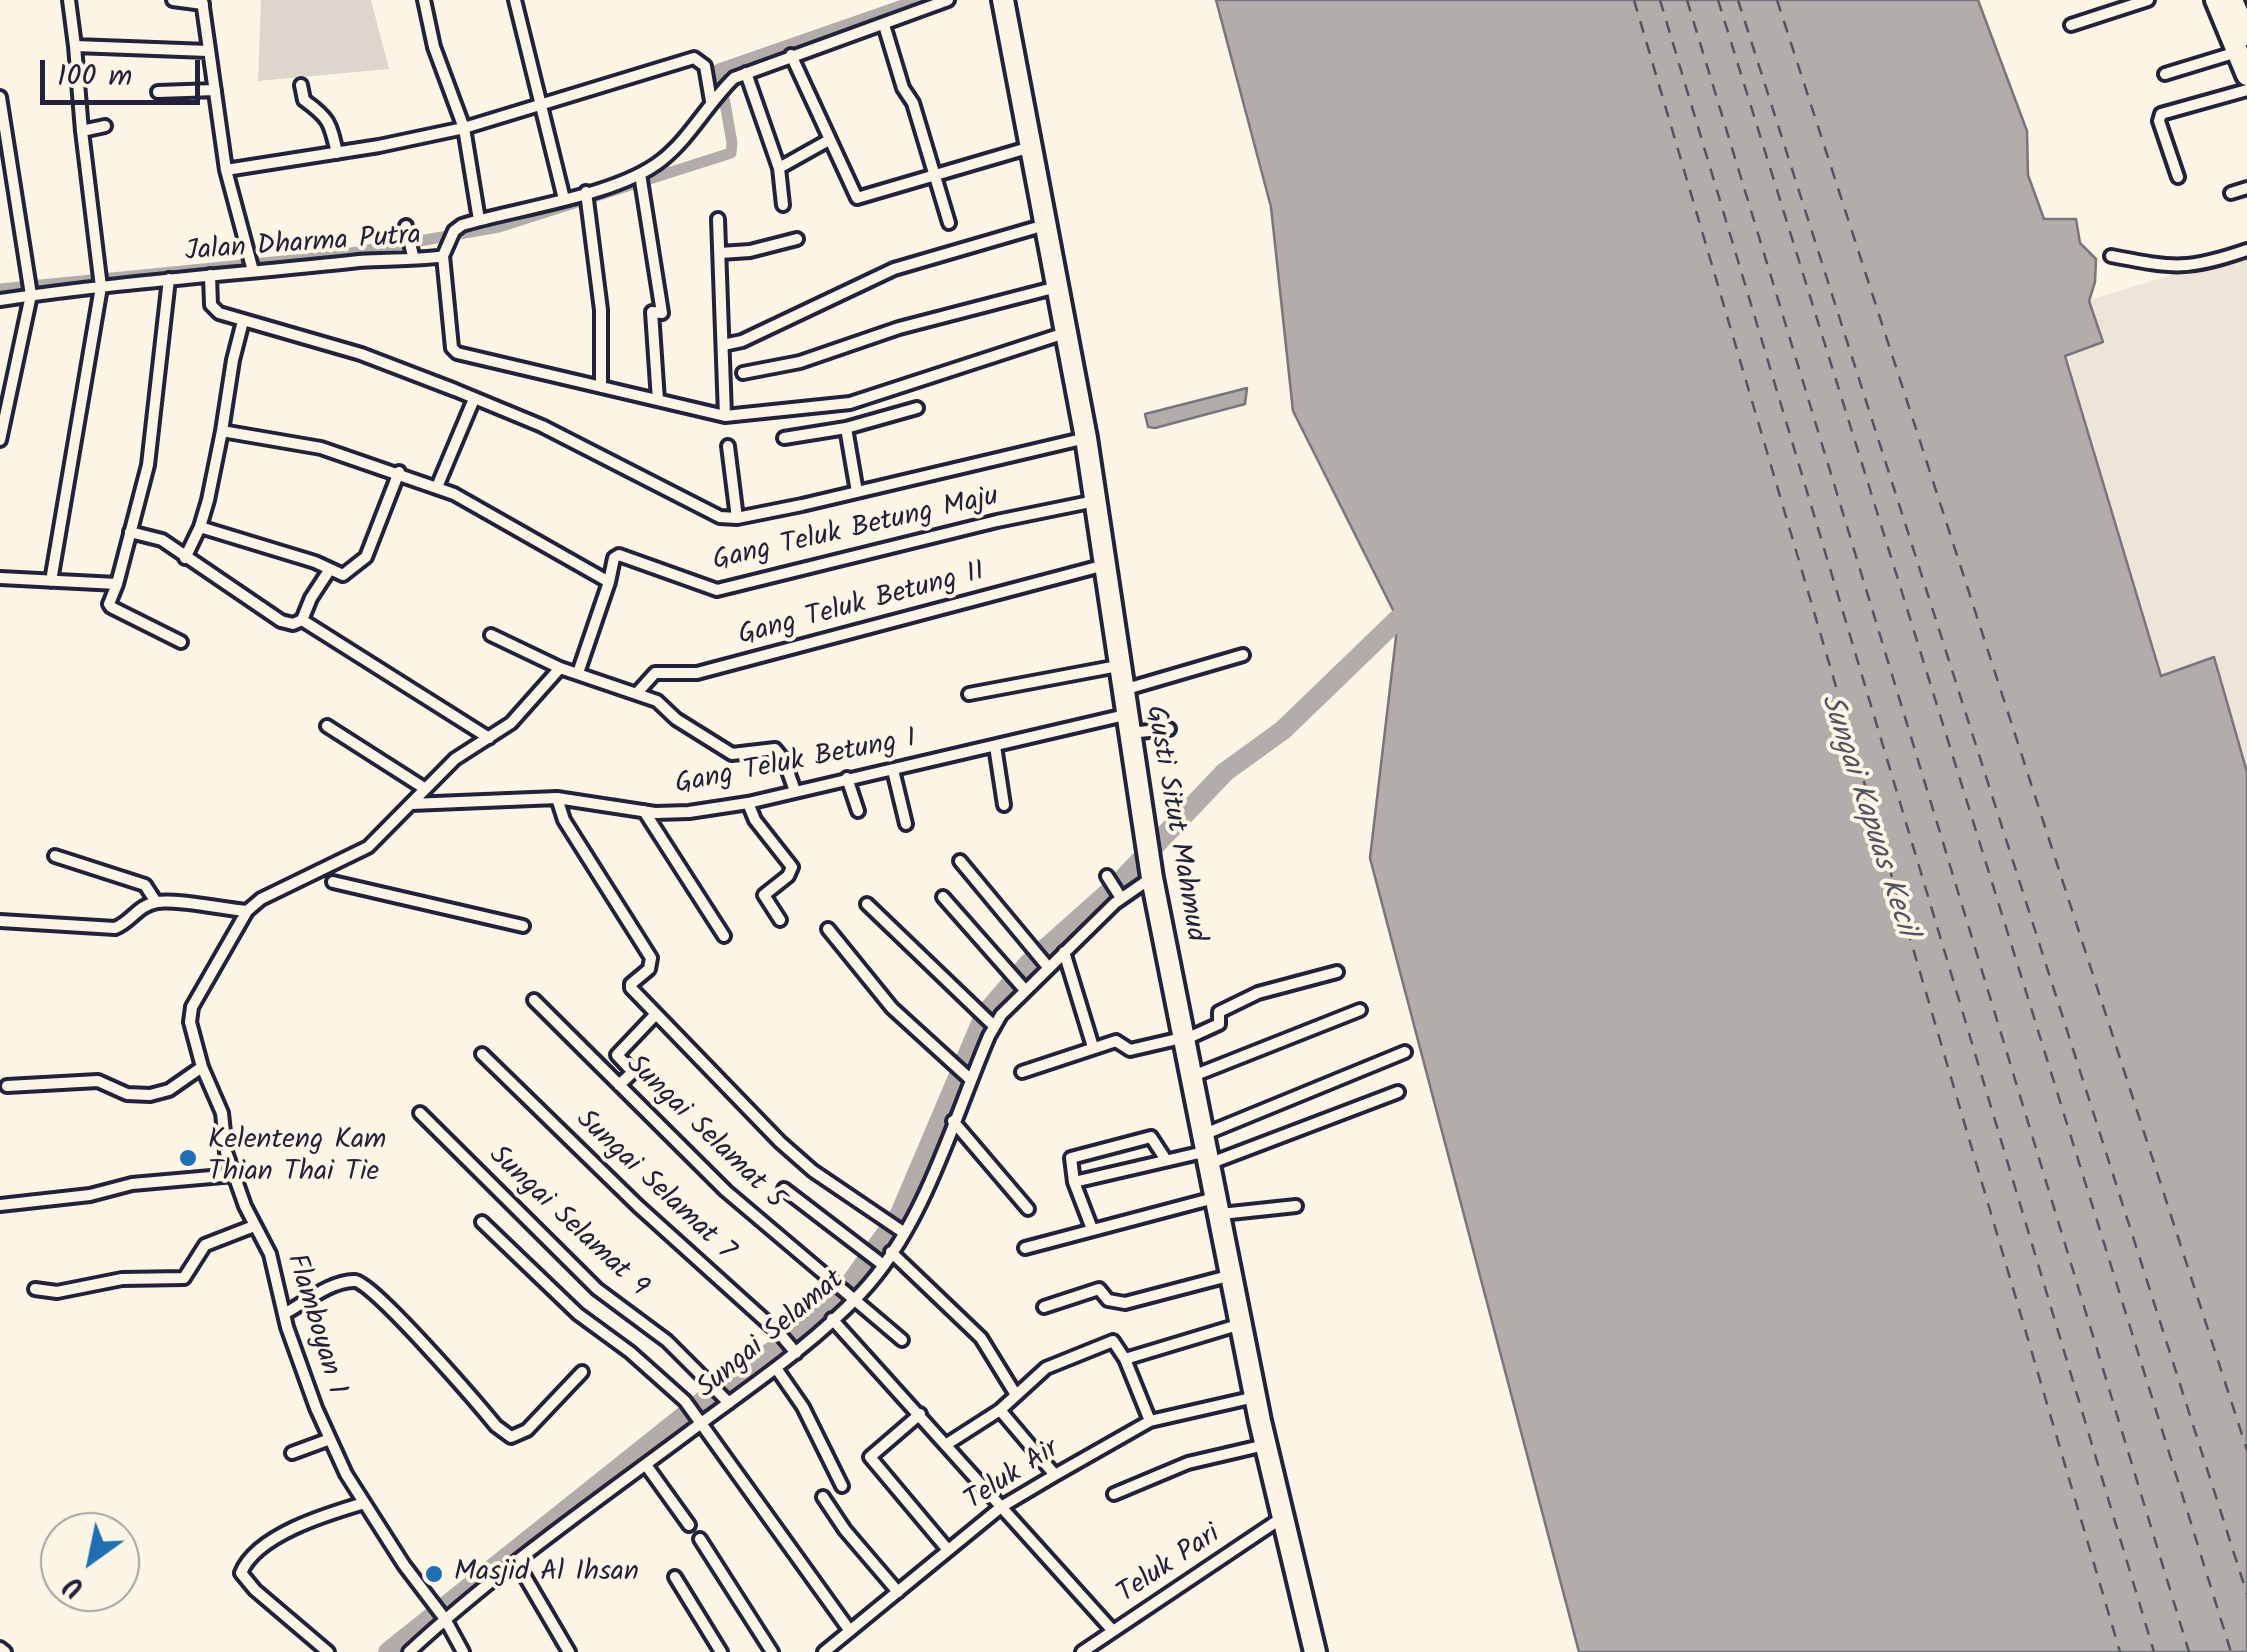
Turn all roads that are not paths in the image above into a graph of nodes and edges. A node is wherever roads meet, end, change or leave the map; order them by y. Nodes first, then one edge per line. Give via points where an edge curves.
1 (69, 0) edge
2 (173, 0) edge
3 (424, 0) edge
4 (516, 0) edge
5 (948, 0) edge
6 (1003, 0) edge
7 (2148, 0) edge
8 (2216, 0) edge
9 (2232, 0) edge
10 (203, 2) edge
11 (2071, 24) dead end
12 (884, 25) junction
13 (2242, 44) edge
14 (75, 46) junction
15 (208, 51) junction
16 (791, 55) junction
17 (2166, 74) dead end
18 (740, 76) junction
19 (2247, 76) edge
20 (301, 85) dead end
21 (216, 90) junction
22 (2247, 90) edge
23 (158, 92) dead end
24 (0, 97) edge
25 (713, 99) junction
26 (540, 103) junction
27 (105, 126) dead end
28 (464, 128) junction
29 (82, 131) junction
30 (829, 140) junction
31 (1032, 146) junction
32 (337, 153) junction
33 (778, 168) junction
34 (226, 170) junction
35 (936, 173) junction
36 (2178, 177) dead end
37 (642, 181) junction
38 (2247, 188) edge
39 (586, 192) junction
40 (2231, 193) dead end
41 (564, 199) junction
42 (783, 205) dead end
43 (718, 219) dead end
44 (479, 220) junction
45 (949, 223) dead end
46 (1046, 225) junction
47 (406, 226) dead end
48 (797, 240) dead end
49 (412, 248) junction
50 (2247, 250) edge
51 (720, 254) junction
52 (443, 256) junction
53 (2111, 256) dead end
54 (251, 265) junction
55 (210, 275) junction
56 (169, 279) junction
57 (101, 281) junction
58 (1058, 287) junction
59 (31, 292) junction
60 (0, 300) edge
61 (243, 320) junction
62 (1065, 333) junction
63 (723, 345) junction
64 (743, 373) dead end
65 (602, 387) junction
66 (474, 398) junction
67 (658, 400) junction
68 (917, 408) dead end
69 (725, 416) junction
70 (846, 428) junction
71 (222, 431) junction
72 (784, 438) dead end
73 (1086, 438) junction
74 (0, 440) edge
75 (728, 446) dead end
76 (398, 472) junction
77 (437, 487) junction
78 (858, 492) junction
79 (1095, 500) junction
80 (737, 518) junction
81 (200, 527) junction
82 (130, 532) junction
83 (185, 558) junction
84 (1104, 565) junction
85 (330, 569) junction
86 (0, 578) edge
87 (51, 581) junction
88 (609, 582) junction
89 (117, 584) junction
90 (302, 620) junction
91 (491, 635) dead end
92 (181, 642) dead end
93 (1244, 655) dead end
94 (1118, 666) junction
95 (560, 668) junction
96 (578, 673) junction
97 (1122, 690) junction
98 (636, 693) junction
99 (969, 694) dead end
100 (1126, 724) junction
101 (327, 726) dead end
102 (1169, 729) dead end
103 (489, 738) junction
104 (996, 746) junction
105 (893, 770) junction
106 (848, 778) junction
107 (424, 788) junction
108 (795, 791) junction
109 (556, 798) junction
110 (748, 803) junction
111 (411, 804) junction
112 (1004, 805) dead end
113 (858, 811) dead end
114 (644, 812) junction
115 (906, 824) dead end
116 (55, 856) dead end
117 (960, 861) dead end
118 (333, 866) junction
119 (1151, 873) junction
120 (943, 897) dead end
121 (156, 902) junction
122 (867, 904) dead end
123 (247, 911) junction
124 (780, 920) dead end
125 (0, 921) edge
126 (523, 926) dead end
127 (828, 929) dead end
128 (724, 936) dead end
129 (1064, 952) junction
130 (1047, 963) junction
131 (1337, 972) dead end
132 (1023, 987) junction
133 (534, 1000) dead end
134 (1360, 1010) dead end
135 (655, 1015) junction
136 (987, 1019) junction
137 (1186, 1038) junction
138 (1094, 1047) junction
139 (1405, 1052) dead end
140 (482, 1054) dead end
141 (202, 1067) junction
142 (1022, 1072) dead end
143 (968, 1076) junction
144 (1193, 1076) junction
145 (7, 1086) dead end
146 (619, 1086) junction
147 (1398, 1092) dead end
148 (420, 1114) dead end
149 (952, 1121) junction
150 (1208, 1149) junction
151 (1166, 1160) junction
152 (234, 1175) junction
153 (1074, 1182) junction
154 (784, 1189) dead end
155 (0, 1205) edge
156 (1219, 1206) junction
157 (1296, 1206) dead end
158 (1028, 1209) dead end
159 (482, 1222) dead end
160 (254, 1226) junction
161 (1092, 1229) junction
162 (900, 1230) junction
163 (1025, 1248) dead end
164 (891, 1252) junction
165 (875, 1258) junction
166 (1232, 1275) junction
167 (35, 1289) dead end
168 (851, 1297) junction
169 (1044, 1306) dead end
170 (284, 1314) junction
171 (832, 1319) junction
172 (1242, 1324) junction
173 (902, 1340) dead end
174 (793, 1349) junction
175 (1125, 1360) junction
176 (776, 1368) junction
177 (582, 1372) dead end
178 (1016, 1395) junction
179 (1256, 1396) junction
180 (725, 1398) junction
181 (1000, 1410) junction
182 (920, 1414) junction
183 (698, 1420) junction
184 (1150, 1422) junction
185 (330, 1438) junction
186 (947, 1444) junction
187 (1266, 1445) junction
188 (292, 1453) dead end
189 (646, 1465) junction
190 (1055, 1475) junction
191 (842, 1486) dead end
192 (1114, 1494) dead end
193 (823, 1497) dead end
194 (364, 1503) junction
195 (1001, 1508) junction
196 (1283, 1518) junction
197 (689, 1525) dead end
198 (700, 1538) dead end
199 (948, 1550) junction
200 (516, 1563) junction
201 (675, 1577) dead end
202 (898, 1592) junction
203 (445, 1619) junction
204 (850, 1631) junction
205 (1113, 1631) junction
206 (328, 1652) edge
207 (409, 1652) edge
208 (463, 1652) edge
209 (569, 1652) edge
210 (721, 1652) edge
211 (772, 1652) edge
212 (824, 1652) edge
213 (1082, 1652) edge
214 (1315, 1652) edge

1 - 14 street
2 - 10 street
3 - 28 street
4 - 26 street
5 - 12 street, Jalan Dharma Putra
6 - 31 highway, Gusti Situt Mahmud
7 - 11 street
8 - 13 highway
9 - 13 highway
10 - 15 street
12 - 16 street, Jalan Dharma Putra
12 - 35 street
13 - 17 street
13 - 19 highway
14 - 15 street
14 - 29 street
15 - 21 street
16 - 18 street, Jalan Dharma Putra
16 - 30 street
18 - 25 street, Jalan Dharma Putra
18 - 33 street
20 - 32 street via 304,100 330,123
21 - 23 street
21 - 34 street
22 - 36 street via 2161,114
24 - 59 street
25 - 26 street via 705,66 694,58
25 - 37 street, Jalan Dharma Putra
26 - 28 street
26 - 41 street
27 - 29 street
28 - 32 street
28 - 44 street
29 - 57 street
30 - 33 street
30 - 35 street via 856,198
31 - 35 street
31 - 46 highway, Gusti Situt Mahmud
32 - 34 street
33 - 42 street
34 - 54 street
35 - 45 street
37 - 39 street, Jalan Dharma Putra
37 - 67 street via 662,312 652,312
38 - 40 street
39 - 41 street, Jalan Dharma Putra
39 - 65 street via 601,310
41 - 44 street, Jalan Dharma Putra
43 - 51 street
44 - 52 street, Jalan Dharma Putra via 452,237
46 - 58 highway, Gusti Situt Mahmud
46 - 63 street via 894,269
47 - 49 street
48 - 51 street
49 - 52 street, Jalan Dharma Putra via 434,259
49 - 54 street, Jalan Dharma Putra
50 - 53 street via 2170,268
51 - 63 street
52 - 65 street via 454,350
54 - 55 street, Jalan Dharma Putra
55 - 56 street, Jalan Dharma Putra
55 - 61 street via 212,308
56 - 57 street, Jalan Dharma Putra
56 - 82 street via 148,465
57 - 59 street, Jalan Dharma Putra
57 - 87 street
58 - 62 highway, Gusti Situt Mahmud
58 - 64 street
59 - 60 street, Jalan Dharma Putra
59 - 74 street
61 - 66 street via 361,354
61 - 71 street
62 - 69 street via 850,403
62 - 73 highway, Gusti Situt Mahmud
63 - 69 street
65 - 67 street
66 - 77 street
66 - 80 street via 720,517
67 - 69 street
68 - 70 street
70 - 72 street
70 - 78 street
71 - 76 street via 321,448
71 - 81 street
73 - 78 street
73 - 79 highway, Gusti Situt Mahmud
75 - 80 street
76 - 77 street
76 - 85 street via 366,557 345,575
77 - 88 street
78 - 80 street
79 - 84 highway, Gusti Situt Mahmud
79 - 88 street, Gang Teluk Betung Maju via 717,590 619,555
81 - 83 street
81 - 85 street
82 - 83 street via 156,537
82 - 89 street
83 - 90 street via 280,621
84 - 94 highway, Gusti Situt Mahmud
84 - 98 street, Gang Teluk Betung II via 697,673 655,673
85 - 90 street
86 - 87 street
87 - 89 street
88 - 96 street
89 - 92 street via 110,606
90 - 103 street
91 - 95 street
93 - 97 street
94 - 97 highway, Gusti Situt Mahmud
94 - 99 street
95 - 96 street
95 - 103 street
96 - 98 street
97 - 100 highway, Gusti Situt Mahmud
98 - 108 street via 732,754 775,749
100 - 102 street, Gang Teluk Betung I
100 - 104 street, Gang Teluk Betung I
100 - 119 highway, Gusti Situt Mahmud
101 - 107 street
103 - 107 street
104 - 105 street, Gang Teluk Betung I
104 - 112 street
105 - 106 street, Gang Teluk Betung I
105 - 115 street
106 - 108 street, Gang Teluk Betung I
106 - 113 street
107 - 111 street
108 - 110 street, Gang Teluk Betung I
109 - 111 street, Gang Teluk Betung I
109 - 114 street, Gang Teluk Betung I
109 - 135 street via 651,958 630,986
110 - 114 street, Gang Teluk Betung I
110 - 124 street via 792,867 764,895
111 - 118 street via 368,846
114 - 128 street
116 - 121 street via 145,885
117 - 130 street
118 - 123 street
118 - 126 street via 331,886
119 - 129 street, Sungai Selamat via 1114,886
119 - 137 highway, Gusti Situt Mahmud
120 - 132 street
121 - 123 street
121 - 125 street via 115,928
122 - 136 street
123 - 141 street, Flamboyan 1 via 198,995 190,1022
127 - 143 street via 892,1008
129 - 130 street, Sungai Selamat
129 - 138 street
130 - 132 street, Sungai Selamat
131 - 137 street via 1258,993 1218,1012 1219,1024
132 - 136 street, Sungai Selamat
133 - 146 street, Sungai Selamat 5
134 - 144 street
135 - 146 street via 618,1055 634,1072
135 - 162 street via 813,1171
136 - 143 street, Sungai Selamat
137 - 138 street via 1130,1050 1118,1041
137 - 144 highway, Gusti Situt Mahmud
138 - 142 street
139 - 150 street
140 - 174 street, Sungai Selamat 7
141 - 145 street via 150,1095 127,1094 98,1080
141 - 152 street, Flamboyan 1 via 222,1113
143 - 149 street, Sungai Selamat
144 - 150 highway, Gusti Situt Mahmud
146 - 168 street, Sungai Selamat 5 via 726,1191
147 - 150 street
148 - 180 street, Sungai Selamat 9 via 597,1289 667,1342
149 - 158 street
149 - 162 street, Sungai Selamat via 916,1211
150 - 151 street
150 - 156 highway, Gusti Situt Mahmud
151 - 153 street
151 - 153 street via 1150,1137 1071,1158
152 - 155 street
152 - 160 street, Flamboyan 1
153 - 161 street
154 - 165 street
156 - 157 street
156 - 161 street
156 - 166 highway, Gusti Situt Mahmud
159 - 183 street via 578,1314 685,1401
160 - 167 street via 205,1245 184,1278
160 - 170 street, Flamboyan 1 via 270,1254
161 - 163 street
162 - 164 street, Sungai Selamat
164 - 165 street, Sungai Selamat
164 - 178 street via 981,1338
165 - 168 street, Sungai Selamat
166 - 169 street via 1124,1302 1108,1300 1099,1289
166 - 172 highway, Gusti Situt Mahmud
168 - 171 street, Sungai Selamat
168 - 173 street, Sungai Selamat 5
170 - 177 street via 338,1285 360,1281 511,1437 527,1430
170 - 185 street, Flamboyan 1
171 - 174 street, Sungai Selamat
171 - 182 street
172 - 175 street
172 - 179 highway, Gusti Situt Mahmud
174 - 176 street, Sungai Selamat
175 - 178 street via 1110,1341 1046,1368
175 - 184 street
176 - 180 street, Sungai Selamat
176 - 191 street
178 - 181 street
179 - 184 street, Teluk Air
179 - 187 highway, Gusti Situt Mahmud
180 - 183 street, Sungai Selamat
181 - 186 street
181 - 190 street
182 - 186 street
182 - 199 street via 870,1457
183 - 189 street, Sungai Selamat
183 - 204 street
184 - 190 street, Teluk Air
185 - 188 street
185 - 194 street, Flamboyan 1
186 - 195 street
187 - 192 street via 1188,1463
187 - 196 highway, Gusti Situt Mahmud
189 - 197 street
189 - 200 street, Sungai Selamat
190 - 195 street, Teluk Air
193 - 202 street
194 - 203 street, Flamboyan 1
194 - 206 street via 277,1537 254,1550 241,1572
195 - 199 street, Teluk Air
195 - 205 street
196 - 205 street, Teluk Pari
196 - 214 highway, Gusti Situt Mahmud
198 - 211 street
199 - 202 street, Teluk Air
200 - 203 street, Sungai Selamat
200 - 209 street
201 - 210 street
202 - 204 street, Teluk Air
203 - 207 street, Sungai Selamat
203 - 208 street, Flamboyan 1
204 - 212 street, Teluk Air
205 - 213 street, Teluk Pari

